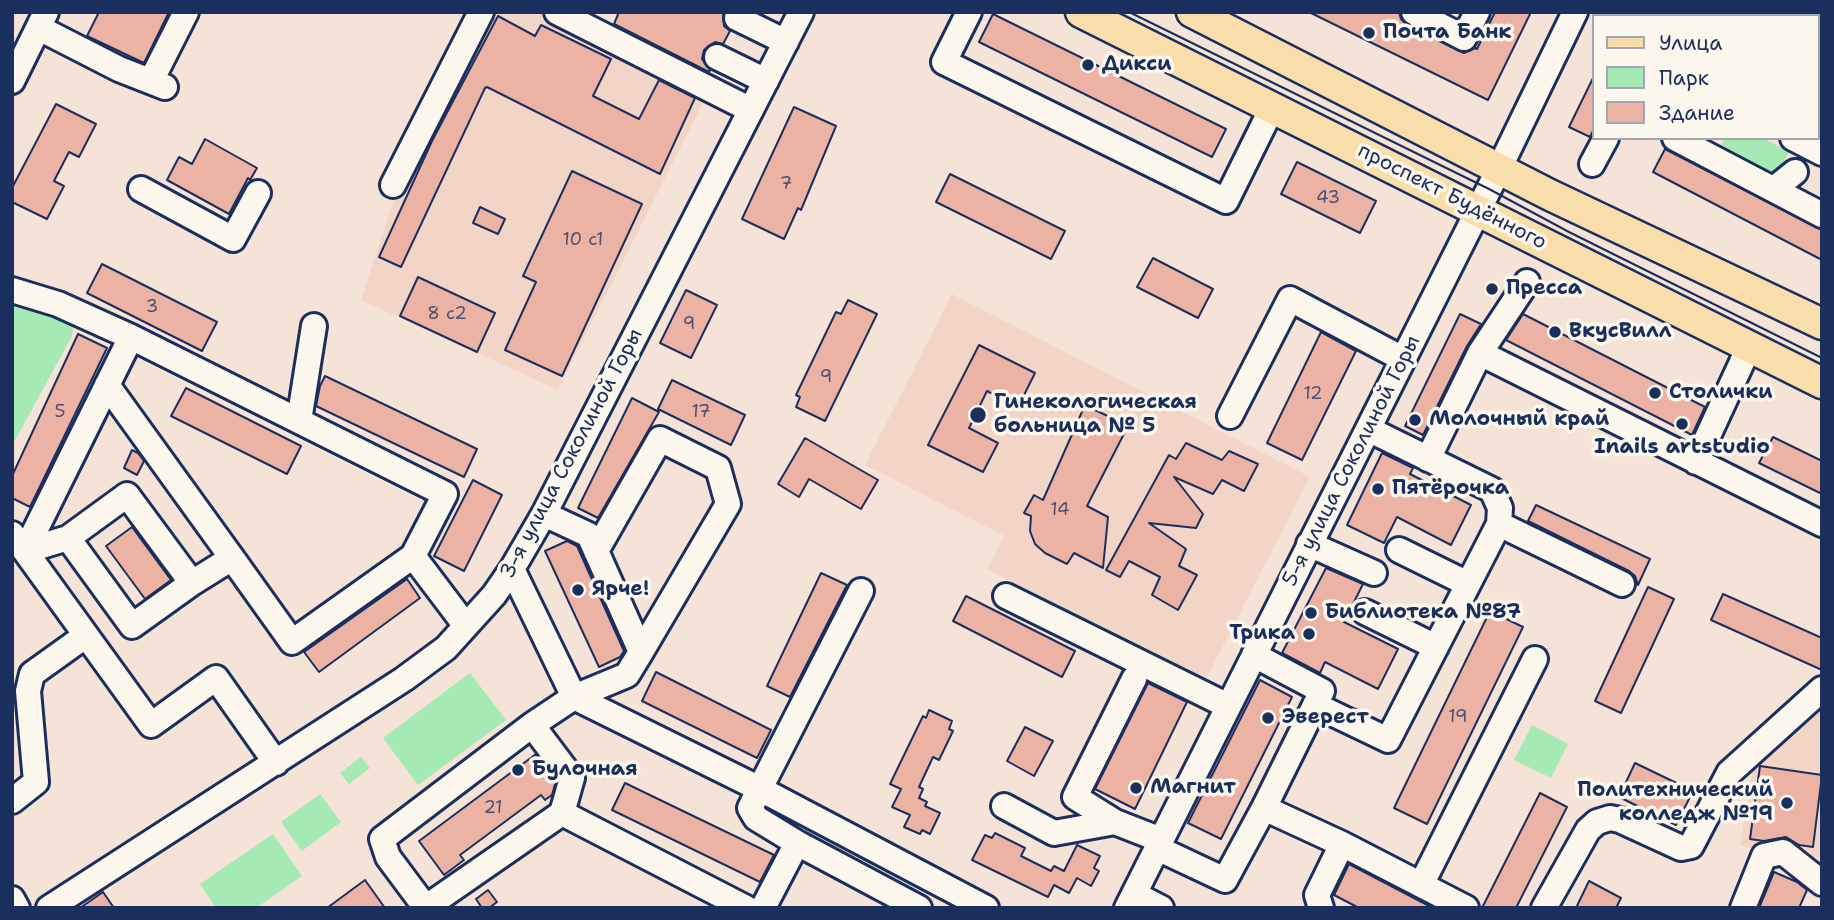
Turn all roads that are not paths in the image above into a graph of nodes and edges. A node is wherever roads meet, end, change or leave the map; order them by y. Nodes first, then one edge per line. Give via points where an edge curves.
1 (186, 12) edge
2 (481, 12) edge
3 (558, 12) edge
4 (801, 12) edge
5 (969, 12) edge
6 (1081, 12) edge
7 (1192, 12) edge
8 (1414, 12) edge
9 (1477, 12) edge
10 (1575, 12) edge
11 (737, 18) dead end
12 (42, 20) edge
13 (786, 42) junction
14 (717, 57) dead end
15 (12, 81) edge
16 (766, 81) junction
17 (1272, 108) junction
18 (751, 110) junction
19 (1605, 140) edge
20 (1679, 140) edge
21 (1797, 140) edge
22 (1822, 153) edge
23 (1592, 164) dead end
24 (1499, 169) junction
25 (1795, 172) dead end
26 (393, 185) dead end
27 (141, 189) dead end
28 (1774, 190) junction
29 (258, 193) dead end
30 (1478, 210) junction
31 (1822, 215) edge
32 (1527, 282) dead end
33 (12, 290) edge
34 (1822, 324) edge
35 (314, 326) dead end
36 (131, 337) junction
37 (1749, 347) junction
38 (1479, 353) junction
39 (1403, 359) junction
40 (1822, 383) edge
41 (107, 385) junction
42 (1230, 416) dead end
43 (299, 421) junction
44 (1368, 429) junction
45 (1428, 458) junction
46 (1696, 462) junction
47 (544, 514) junction
48 (1499, 524) junction
49 (1822, 524) edge
50 (68, 538) junction
51 (19, 543) edge
52 (1310, 544) junction
53 (1399, 550) dead end
54 (596, 551) junction
55 (413, 556) junction
56 (232, 558) junction
57 (512, 569) junction
58 (1374, 573) dead end
59 (192, 583) junction
60 (1468, 584) junction
61 (1622, 584) dead end
62 (861, 591) dead end
63 (1006, 596) dead end
64 (1365, 612) dead end
65 (466, 626) junction
66 (85, 636) junction
67 (1436, 647) junction
68 (641, 652) junction
69 (1254, 655) junction
70 (1535, 659) dead end
71 (1134, 680) dead end
72 (1822, 689) edge
73 (574, 696) junction
74 (1315, 705) junction
75 (1228, 706) junction
76 (532, 725) junction
77 (276, 763) junction
78 (760, 789) junction
79 (12, 801) edge
80 (1004, 806) dead end
81 (1264, 808) junction
82 (562, 813) junction
83 (1115, 822) junction
84 (797, 843) junction
85 (1159, 844) junction
86 (1342, 844) junction
87 (1822, 883) edge
88 (1421, 885) junction
89 (12, 899) edge
90 (879, 899) edge
91 (1130, 901) edge
92 (14, 908) edge
93 (49, 908) edge
94 (426, 908) edge
95 (746, 908) edge
96 (763, 908) edge
97 (919, 908) edge
98 (986, 908) edge
99 (1161, 908) edge
100 (1321, 908) edge
101 (1466, 908) edge
102 (1545, 908) edge
103 (1743, 908) edge

1 - 12 street via 158,84 119,69
2 - 26 street
3 - 18 street
4 - 13 street, 3-я улица Соколиной Горы
5 - 17 street via 944,62 1226,201
6 - 17 main road, проспект Будённого
7 - 24 main road
8 - 9 street via 1464,38
10 - 24 street, 5-я улица Соколиной Горы
11 - 13 street
12 - 15 street
13 - 16 street, 3-я улица Соколиной Горы
14 - 16 street
16 - 18 street, 3-я улица Соколиной Горы
17 - 30 main road, проспект Будённого
18 - 47 street, 3-я улица Соколиной Горы
19 - 23 street
20 - 28 street
21 - 22 street
24 - 30 street, 5-я улица Соколиной Горы
24 - 34 main road
25 - 28 street
27 - 29 street via 233,239
28 - 31 street
30 - 37 main road, проспект Будённого
30 - 39 street, 5-я улица Соколиной Горы
32 - 38 street
33 - 36 street via 58,304
35 - 43 street
36 - 41 street
36 - 43 street
37 - 40 main road, проспект Будённого
37 - 46 street
38 - 45 street
38 - 46 street
39 - 42 street via 1290,299
39 - 44 street, 5-я улица Соколиной Горы
41 - 51 street
41 - 56 street
43 - 55 street via 445,494
44 - 45 street
44 - 52 street, 5-я улица Соколиной Горы
45 - 48 street via 1492,490 1500,508
46 - 49 street
47 - 54 street via 589,535
47 - 57 street, 3-я улица Соколиной Горы
48 - 60 street
48 - 61 street
50 - 51 street
50 - 59 street via 127,495
50 - 59 street via 132,626
51 - 66 street
52 - 58 street
52 - 69 street, 5-я улица Соколиной Горы
53 - 60 street
54 - 68 street
54 - 68 street via 660,439 718,468 728,504
55 - 56 street via 292,642
55 - 65 street
56 - 59 street
57 - 65 street, 3-я улица Соколиной Горы
57 - 73 street
60 - 67 street
62 - 78 street
63 - 75 street
64 - 67 street
65 - 77 street, 3-я улица Соколиной Горы via 446,648 404,679
66 - 77 street via 151,725 216,678
66 - 79 street via 32,674 28,691 36,782
67 - 74 street via 1388,740
68 - 73 street via 627,675
69 - 74 street via 1322,691
69 - 75 street, 5-я улица Соколиной Горы
70 - 88 street
71 - 83 street via 1075,797
72 - 102 street via 1729,774 1691,846 1681,848 1620,820 1597,822 1588,830
73 - 76 street
73 - 78 street
74 - 81 street
75 - 85 street, 5-я улица Соколиной Горы
76 - 82 street via 572,778
76 - 94 street via 382,839 388,857
77 - 93 street, 3-я улица Соколиной Горы
78 - 84 street via 750,808 756,818
78 - 98 street
80 - 83 street via 1054,833
81 - 85 street via 1225,880
81 - 86 street
82 - 94 street
82 - 95 street
83 - 85 street
84 - 90 street
84 - 96 street
85 - 91 street, 5-я улица Соколиной Горы
86 - 88 street
86 - 100 street via 1317,895
87 - 103 street via 1783,852 1765,856
88 - 101 street
89 - 92 street
90 - 97 street
91 - 99 street

